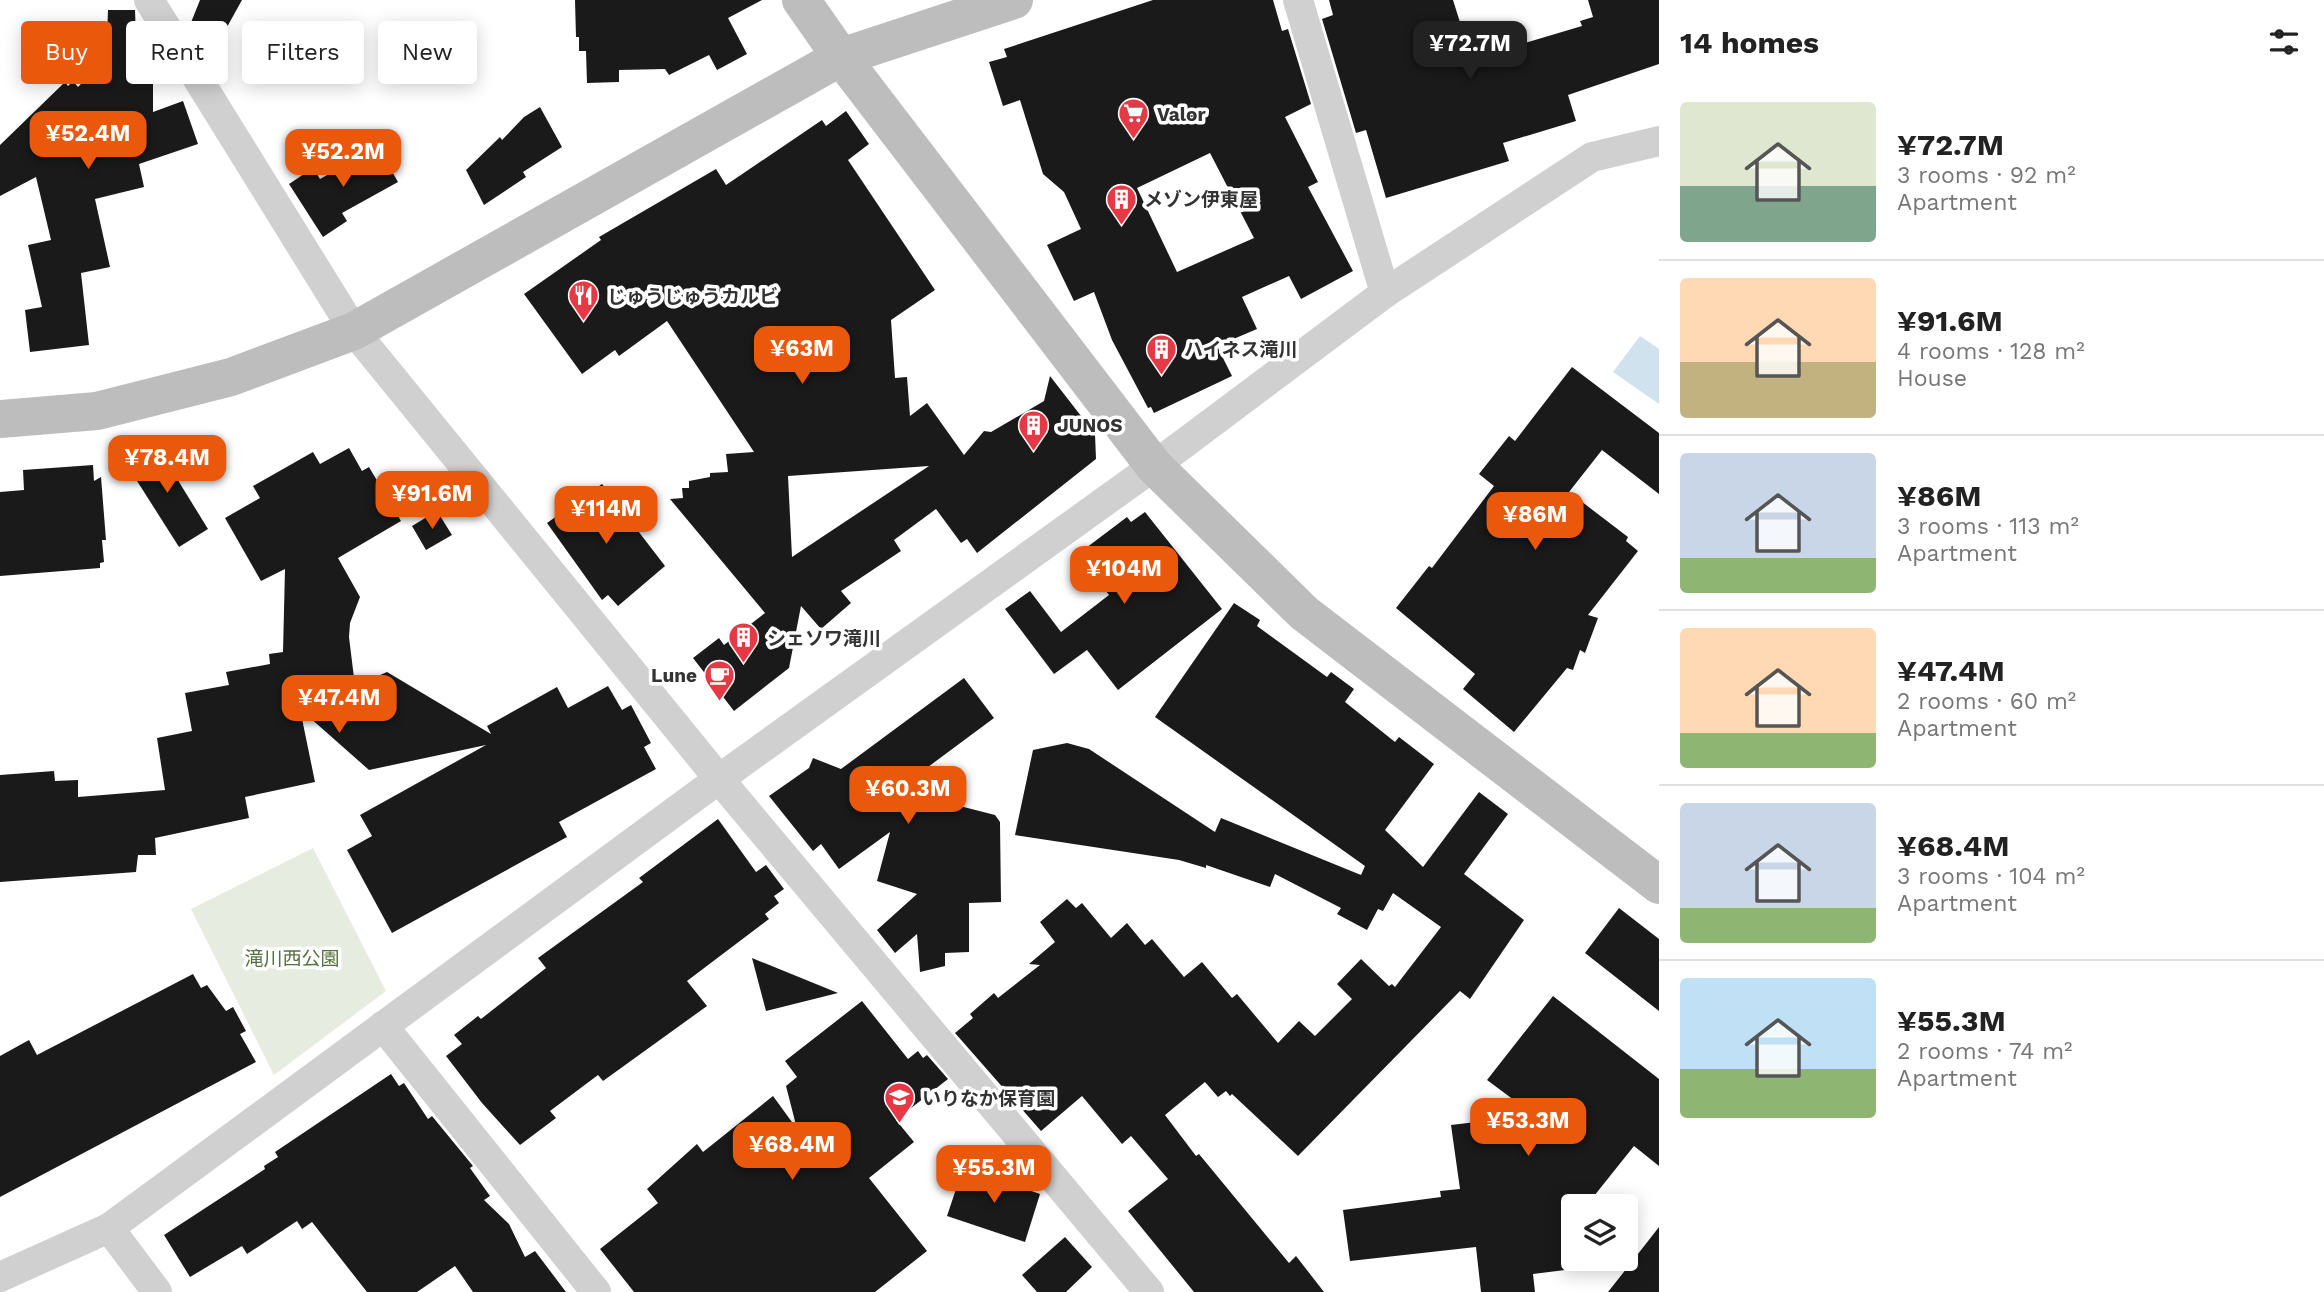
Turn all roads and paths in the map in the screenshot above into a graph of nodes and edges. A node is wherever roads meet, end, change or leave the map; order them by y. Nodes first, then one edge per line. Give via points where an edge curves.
1 (149, 0) edge
2 (801, 0) edge
3 (1014, 0) edge
4 (1298, 0) edge
5 (841, 57) junction
6 (1659, 141) edge
7 (1385, 293) junction
8 (354, 331) junction
9 (0, 419) edge
10 (1154, 466) junction
11 (719, 779) junction
12 (1659, 885) edge
13 (383, 1026) junction
14 (110, 1228) junction
15 (0, 1278) edge
16 (1136, 1287) edge
17 (157, 1292) edge
18 (596, 1292) edge

1 - 8 street
2 - 5 street
3 - 5 street
4 - 7 street
5 - 8 street
5 - 10 street
6 - 7 street via 1592,157
7 - 10 street
8 - 9 street via 231,377 97,411
8 - 11 street
10 - 11 street
10 - 12 street via 1304,613
11 - 13 street
11 - 16 street
13 - 14 street
13 - 18 street
14 - 15 street
14 - 17 street

